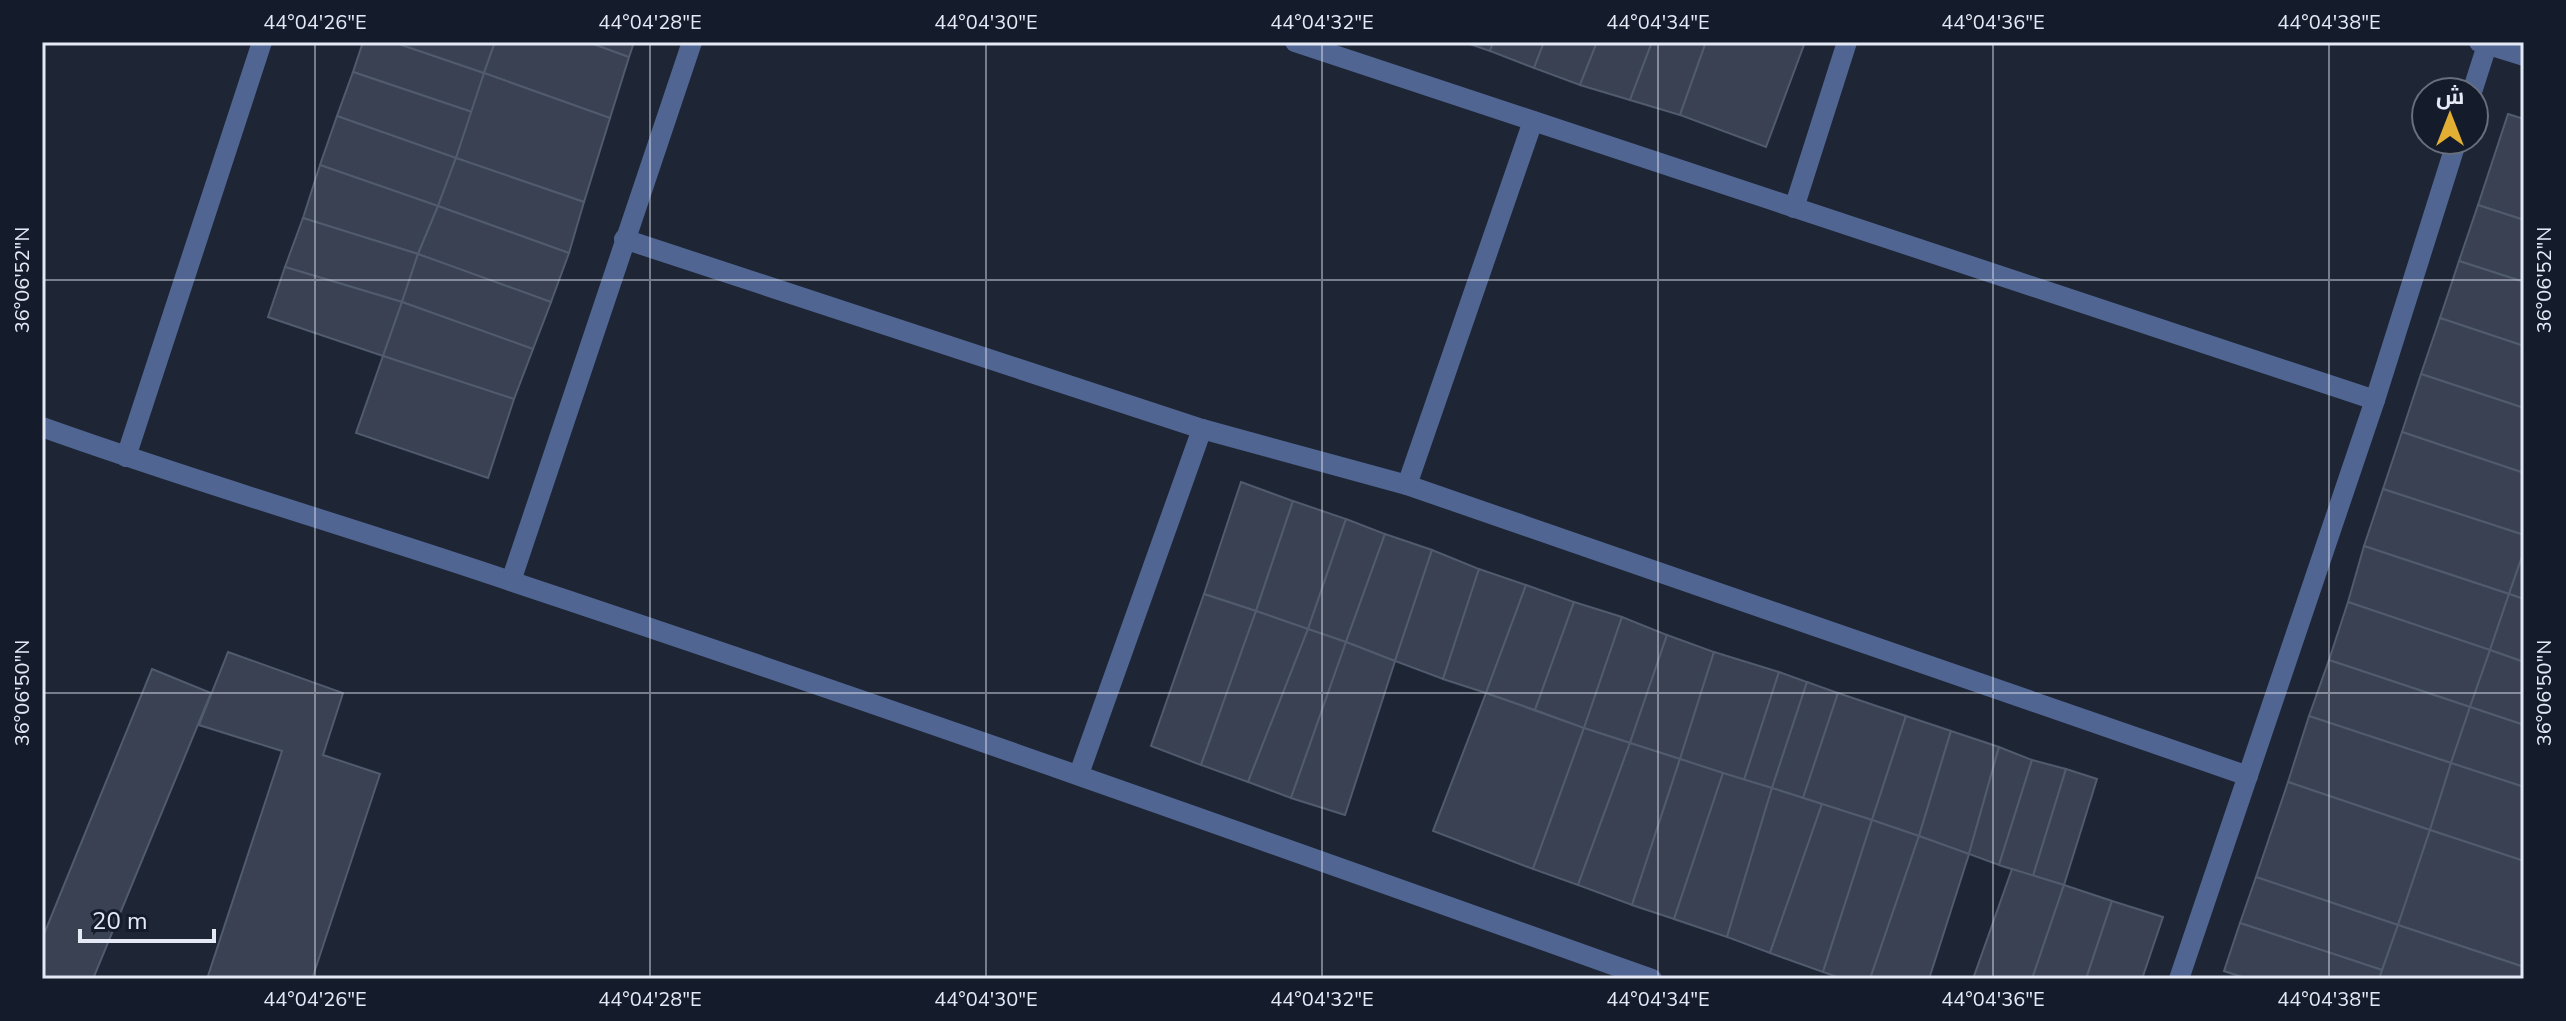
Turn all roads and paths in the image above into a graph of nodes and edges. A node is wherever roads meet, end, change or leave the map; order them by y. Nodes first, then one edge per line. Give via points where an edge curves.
1 (262, 42) edge
2 (692, 42) edge
3 (1295, 42) edge
4 (1847, 42) edge
5 (2485, 43) edge
6 (2524, 56) edge
7 (2476, 76) edge
8 (1533, 121) junction
9 (2452, 156) edge
10 (1794, 208) junction
11 (624, 239) junction
12 (2375, 400) junction
13 (42, 427) edge
14 (1202, 429) junction
15 (126, 457) junction
16 (1407, 485) junction
17 (511, 581) junction
18 (1079, 774) junction
19 (2248, 776) junction
20 (1652, 979) edge
21 (2179, 979) edge

1 - 15 street
2 - 11 street
3 - 8 street
4 - 10 street
5 - 6 street
5 - 7 street
8 - 10 street
8 - 16 street
9 - 12 street
10 - 12 street
11 - 14 street
11 - 17 street
12 - 19 street
13 - 15 street
14 - 16 street
14 - 18 street
15 - 17 street
16 - 19 street
17 - 18 street
18 - 20 street
19 - 21 street

